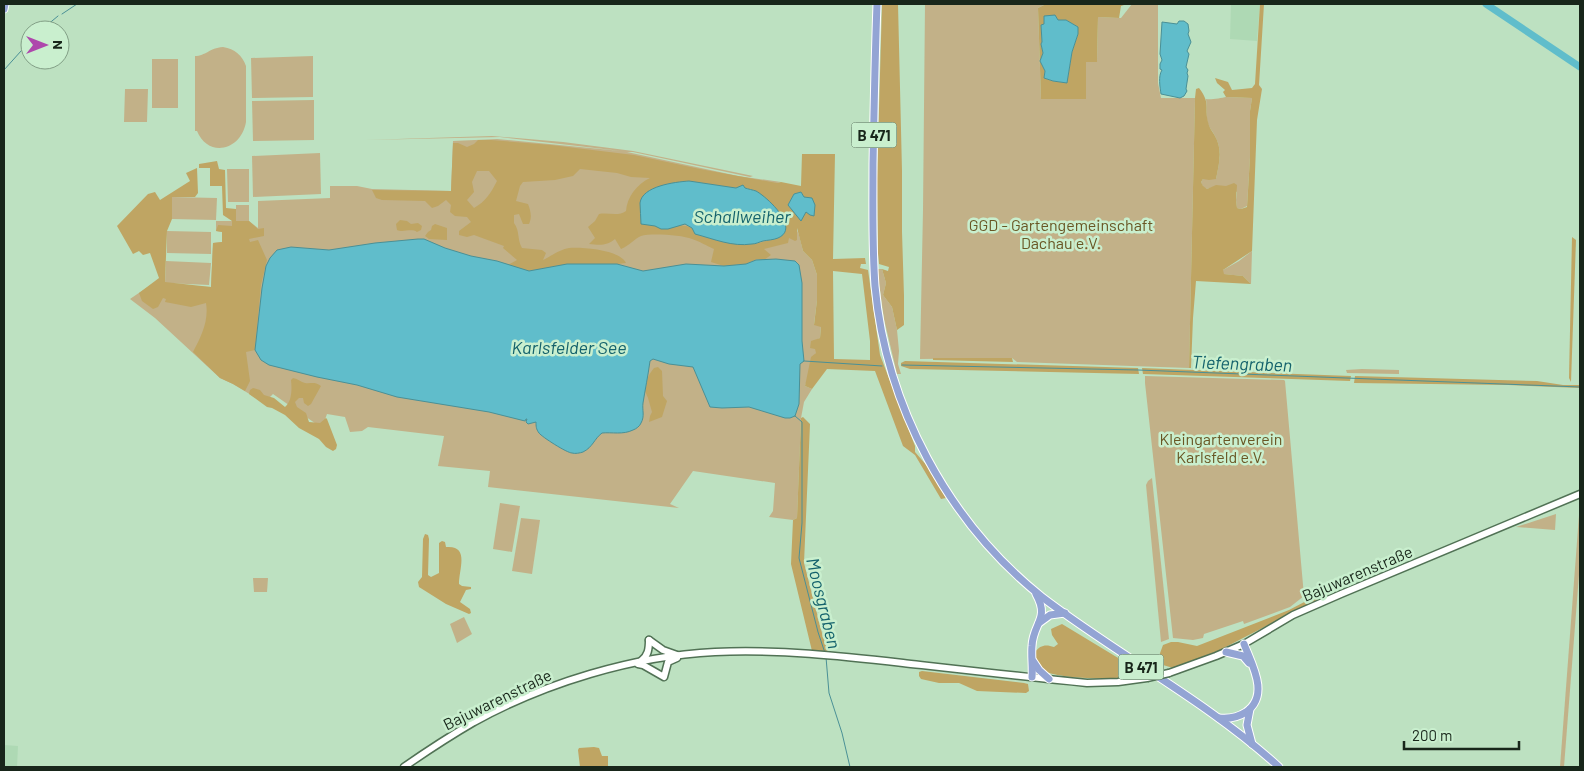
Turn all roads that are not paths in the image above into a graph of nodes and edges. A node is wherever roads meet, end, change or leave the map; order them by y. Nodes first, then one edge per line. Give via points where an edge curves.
1 (5, 4) edge
2 (877, 4) edge
3 (4, 9) edge
4 (1580, 494) edge
5 (1033, 589) junction
6 (1065, 613) junction
7 (1039, 624) junction
8 (1244, 644) junction
9 (1226, 652) junction
10 (683, 656) junction
11 (1032, 660) junction
12 (637, 663) junction
13 (1252, 665) junction
14 (1032, 677) junction
15 (1049, 679) junction
16 (1250, 709) junction
17 (1219, 718) junction
18 (1252, 744) junction
19 (404, 767) edge
20 (1279, 767) edge

1 - 3 highway
2 - 5 highway, B 471 via 873,252 880,321 890,364 915,434 936,475 992,550
4 - 8 main road, Bajuwarenstraße via 1293,615
5 - 6 highway, B 471
5 - 7 highway via 1042,608
6 - 7 highway via 1050,615
6 - 17 highway, B 471
7 - 11 highway via 1032,644
8 - 9 main road, Bajuwarenstraße
8 - 13 highway
9 - 13 highway via 1243,656
9 - 15 main road, Bajuwarenstraße, bridge via 1147,678 1087,683
10 - 12 main road, Bajuwarenstraße
10 - 12 main road via 668,662 664,677
10 - 12 main road via 663,650 649,640 645,658
10 - 14 main road, Bajuwarenstraße via 764,651
11 - 14 highway
11 - 15 highway
12 - 19 main road, Bajuwarenstraße via 563,683 514,702 443,740
13 - 16 highway via 1259,691
14 - 15 main road, Bajuwarenstraße
16 - 17 highway via 1232,718
16 - 18 highway via 1247,725
17 - 18 highway, B 471
18 - 20 highway, B 471

